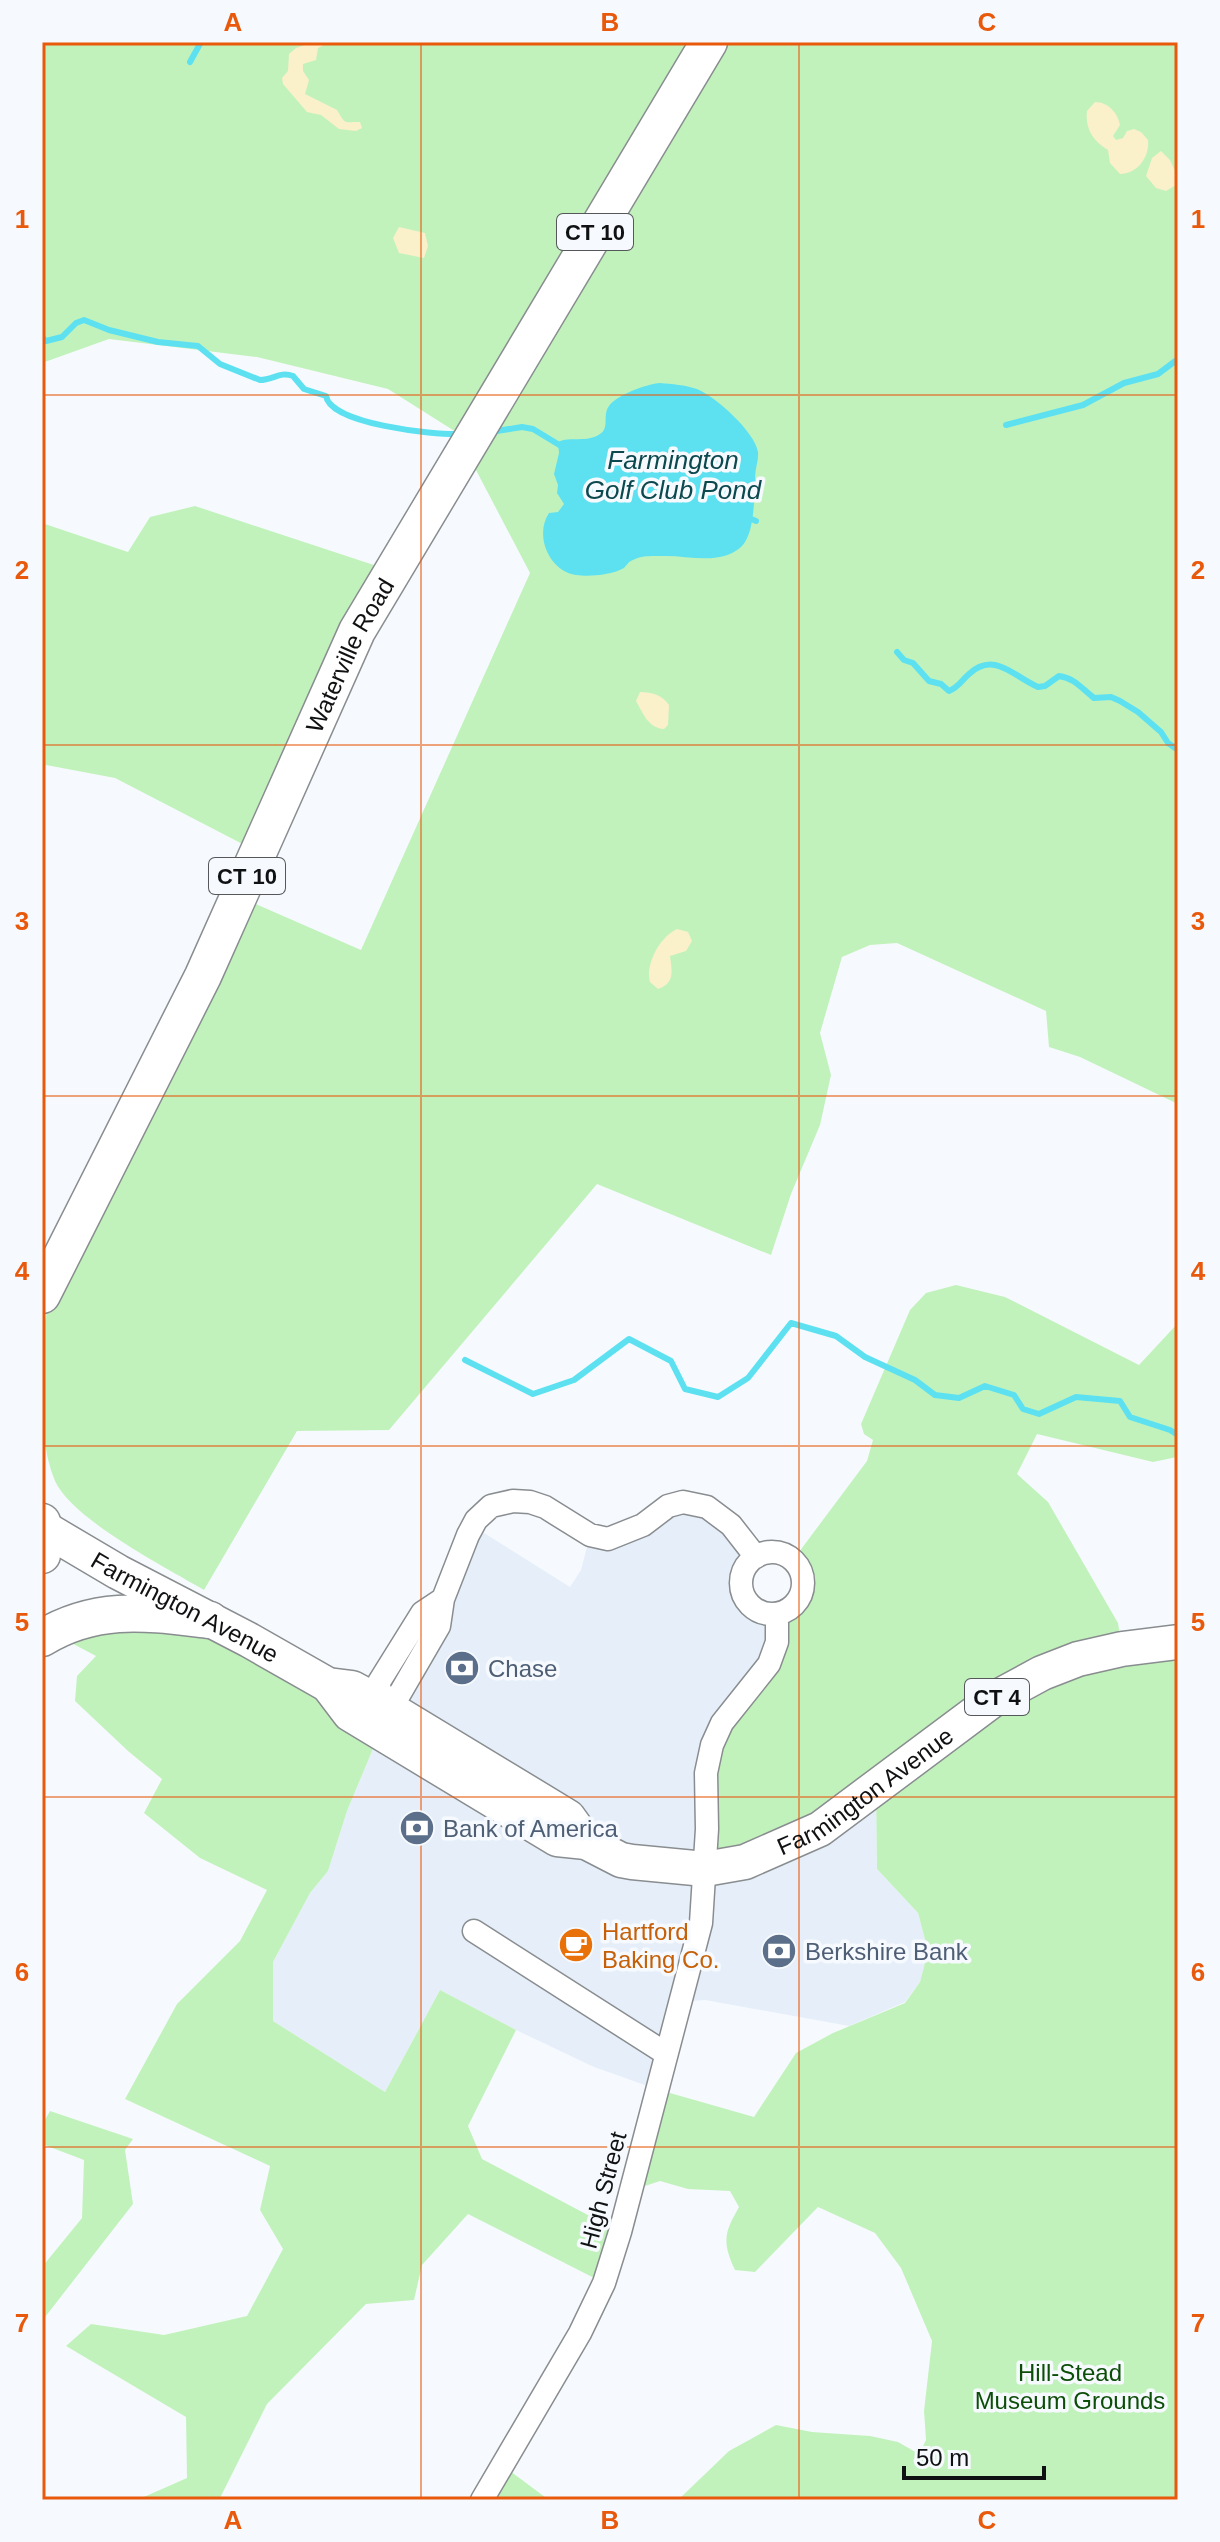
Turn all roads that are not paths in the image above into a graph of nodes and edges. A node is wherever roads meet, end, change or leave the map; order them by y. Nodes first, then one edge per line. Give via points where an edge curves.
1 (709, 42) edge
2 (42, 1295) edge
3 (42, 1533) edge
4 (756, 1557) junction
5 (777, 1614) junction
6 (210, 1620) junction
7 (42, 1638) edge
8 (1178, 1642) edge
9 (328, 1685) junction
10 (380, 1703) junction
11 (586, 1842) junction
12 (705, 1869) junction
13 (474, 1931) dead end
14 (665, 2053) junction
15 (482, 2500) edge

1 - 2 highway, Waterville Road / CT 10 via 357,631 203,976
3 - 6 main road, Farmington Avenue / CT 4
4 - 5 street via 743,1573 743,1594 756,1610
4 - 5 street via 785,1554 801,1569 801,1597
4 - 10 street via 731,1525 707,1507 683,1502 608,1539 590,1535 530,1502 491,1506 468,1535 443,1599 439,1626 399,1695
5 - 12 street, High Street via 777,1642 769,1664 722,1723 712,1745 706,1773
6 - 7 highway via 127,1612 89,1617
6 - 9 main road, Farmington Avenue / CT 4
8 - 12 main road, Farmington Avenue / CT 4 via 1078,1659 1042,1673 994,1699 820,1829 745,1862
9 - 10 main road, Farmington Avenue / CT 4 via 352,1688
9 - 11 main road, Farmington Avenue / CT 4 via 350,1714 381,1733 557,1839
10 - 11 main road, Farmington Avenue / CT 4 via 568,1817
11 - 12 main road, Farmington Avenue / CT 4 via 621,1860
12 - 14 street, High Street via 701,1923
13 - 14 street
14 - 15 street, High Street via 604,2283

